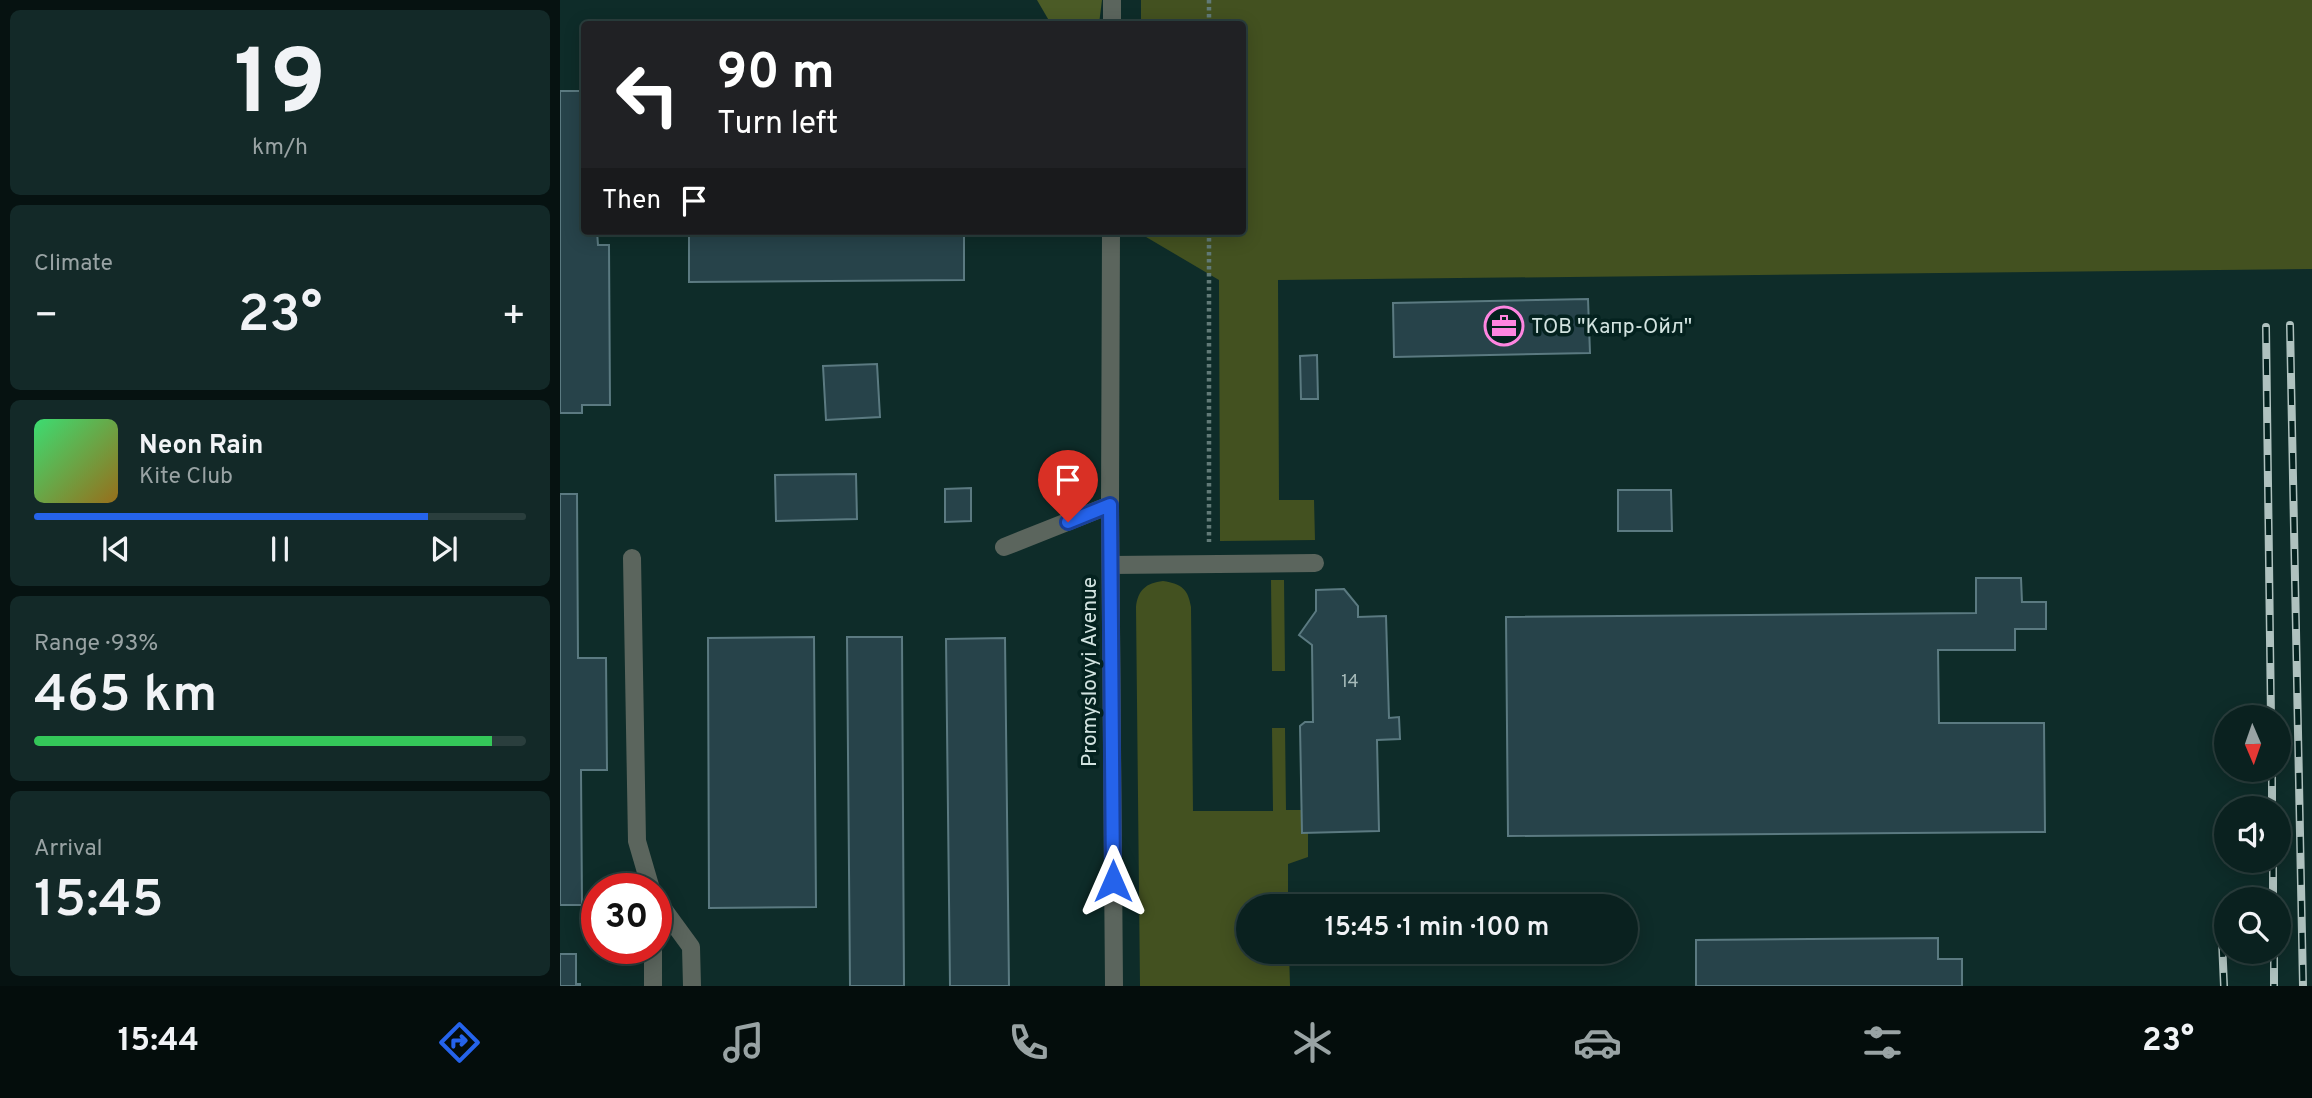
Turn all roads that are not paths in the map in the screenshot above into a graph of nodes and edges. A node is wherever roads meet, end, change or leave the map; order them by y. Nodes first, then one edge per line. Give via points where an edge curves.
1 (1112, 0) edge
2 (1112, 21) edge
3 (1111, 235) edge
4 (1110, 505) junction
5 (1004, 547) dead end
6 (632, 558) dead end
7 (1315, 563) dead end
8 (1111, 565) junction
9 (646, 873) edge
10 (672, 921) edge
11 (653, 964) edge
12 (653, 986) edge
13 (692, 986) edge
14 (1114, 986) edge

1 - 2 street
3 - 4 street, Promyslovyi Avenue
4 - 5 street
4 - 8 street, Promyslovyi Avenue
6 - 9 street via 637,841
7 - 8 street
8 - 14 street, Promyslovyi Avenue
10 - 13 street via 691,947
11 - 12 street

